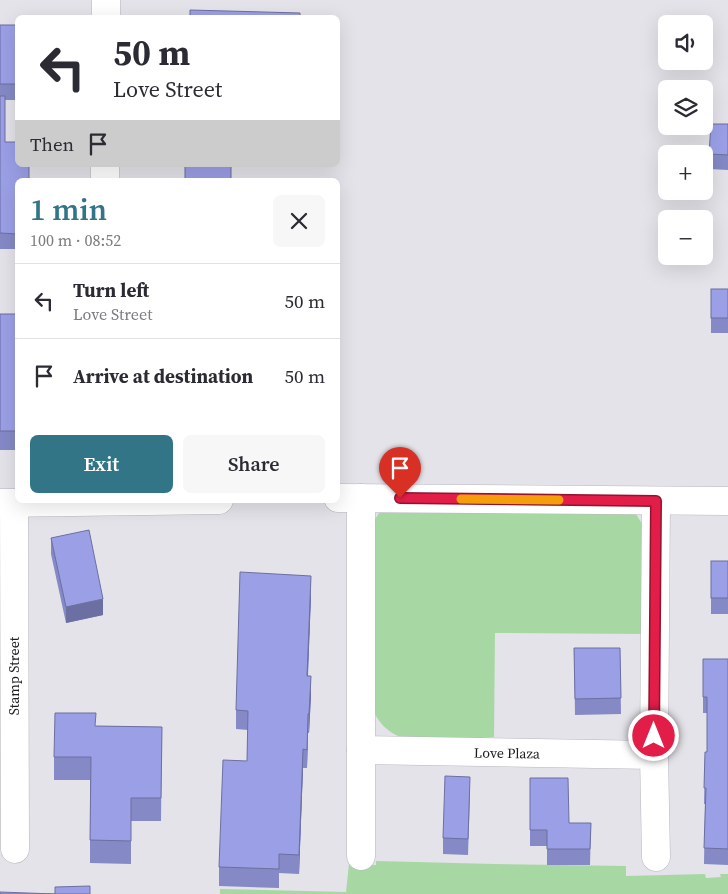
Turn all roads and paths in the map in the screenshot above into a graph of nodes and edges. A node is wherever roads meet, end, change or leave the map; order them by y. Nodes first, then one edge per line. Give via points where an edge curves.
1 (106, 0) edge
2 (106, 15) edge
3 (349, 498) edge
4 (656, 501) junction
5 (728, 501) edge
6 (7, 503) edge
7 (361, 750) junction
8 (654, 755) junction
9 (15, 849) dead end
10 (361, 856) dead end
11 (656, 857) dead end

1 - 2 street
3 - 4 street
3 - 7 street
4 - 5 street
4 - 8 street
6 - 9 street, Stamp Street
7 - 8 street, Love Plaza
7 - 10 street
8 - 11 street

